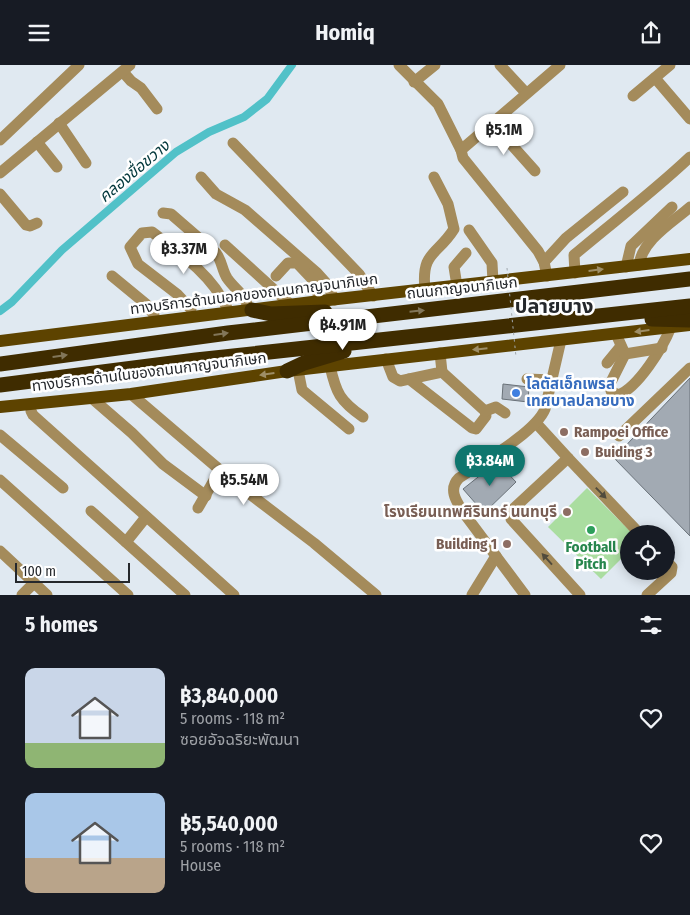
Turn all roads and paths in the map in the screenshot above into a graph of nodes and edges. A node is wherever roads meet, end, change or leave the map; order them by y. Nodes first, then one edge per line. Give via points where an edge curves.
1 (79, 65) edge
2 (399, 65) edge
3 (435, 65) edge
4 (500, 65) edge
5 (670, 65) edge
6 (557, 66) edge
7 (126, 68) edge
8 (655, 77) junction
9 (414, 82) junction
10 (526, 93) junction
11 (633, 96) dead end
12 (157, 109) dead end
13 (690, 119) edge
14 (59, 123) junction
15 (492, 123) junction
16 (0, 140) edge
17 (37, 142) junction
18 (233, 143) dead end
19 (461, 150) junction
20 (690, 157) edge
21 (86, 163) dead end
22 (57, 167) dead end
23 (535, 171) dead end
24 (0, 173) edge
25 (201, 177) dead end
26 (434, 177) dead end
27 (623, 192) dead end
28 (0, 194) edge
29 (672, 207) dead end
30 (690, 207) edge
31 (163, 213) dead end
32 (37, 223) dead end
33 (469, 230) dead end
34 (225, 245) dead end
35 (466, 253) dead end
36 (690, 259) edge
37 (544, 262) junction
38 (633, 266) junction
39 (507, 268) dead end
40 (690, 272) edge
41 (575, 273) junction
42 (112, 276) dead end
43 (276, 276) dead end
44 (546, 276) junction
45 (690, 279) edge
46 (493, 282) junction
47 (659, 282) junction
48 (457, 286) junction
49 (425, 290) junction
50 (373, 296) junction
51 (335, 299) junction
52 (320, 301) junction
53 (291, 305) junction
54 (690, 306) edge
55 (191, 309) junction
56 (242, 310) junction
57 (154, 315) junction
58 (363, 317) junction
59 (583, 318) junction
60 (690, 320) edge
61 (690, 325) edge
62 (671, 327) junction
63 (0, 337) edge
64 (384, 340) junction
65 (561, 340) junction
66 (0, 341) edge
67 (621, 345) junction
68 (662, 348) junction
69 (440, 353) junction
70 (516, 357) dead end
71 (386, 359) junction
72 (607, 363) dead end
73 (6, 364) edge
74 (330, 366) junction
75 (690, 368) edge
76 (293, 370) junction
77 (442, 372) junction
78 (409, 379) junction
79 (527, 379) dead end
80 (552, 380) junction
81 (0, 385) edge
82 (131, 394) junction
83 (113, 396) junction
84 (94, 400) junction
85 (0, 407) edge
86 (31, 411) junction
87 (485, 411) junction
88 (505, 413) dead end
89 (0, 415) edge
90 (363, 417) dead end
91 (536, 423) junction
92 (349, 429) dead end
93 (0, 435) edge
94 (619, 436) dead end
95 (568, 458) junction
96 (220, 470) junction
97 (0, 480) edge
98 (63, 488) dead end
99 (206, 496) junction
100 (198, 509) dead end
101 (91, 511) dead end
102 (146, 517) junction
103 (631, 525) edge
104 (126, 542) junction
105 (0, 551) edge
106 (496, 556) junction
107 (663, 580) edge
108 (34, 583) junction
109 (22, 595) edge
110 (47, 595) edge
111 (128, 595) edge
112 (186, 595) edge
113 (234, 595) edge
114 (376, 595) edge
115 (472, 595) edge
116 (525, 595) edge
117 (580, 595) edge
118 (647, 595) edge

1 - 16 street
2 - 9 street
3 - 9 street
4 - 10 street
5 - 8 street
6 - 10 street
7 - 12 street via 131,81 140,87
7 - 14 street
8 - 11 street
8 - 13 street
9 - 19 street via 438,104
10 - 15 street
14 - 17 street
14 - 21 street
15 - 19 street
15 - 23 street
17 - 22 street
17 - 24 street
18 - 50 street via 359,274
19 - 37 street via 463,158
20 - 41 street via 574,255
25 - 51 street via 216,194 245,210 317,273
26 - 49 street via 448,203 454,229 429,257 424,272
27 - 37 street via 566,239
28 - 32 street via 26,225
29 - 38 street via 631,246
30 - 38 street via 649,244
31 - 56 street via 171,214 216,253 225,275 247,300
33 - 46 street via 492,263
34 - 53 street
35 - 48 street via 454,267
36 - 38 main road, ทางบริการด้านนอกของถนนกาญจนาภิเษก
37 - 44 street
41 -> 38 main road, ทางบริการด้านนอกของถนนกาญจนาภิเษก
39 - 70 path, bridge
40 - 47 highway
41 - 44 main road, ทางบริการด้านนอกของถนนกาญจนาภิเษก
42 - 57 street via 146,304
43 - 52 street via 288,263 297,263 314,281
44 - 46 main road, ทางบริการด้านนอกของถนนกาญจนาภิเษก
45 - 47 highway, ถนนกาญจนาภิเษก
46 - 48 main road, ทางบริการด้านนอกของถนนกาญจนาภิเษก
58 -> 47 highway, ถนนกาญจนาภิเษก
48 - 49 main road, ทางบริการด้านนอกของถนนกาญจนาภิเษก
49 - 50 main road, ทางบริการด้านนอกของถนนกาญจนาภิเษก
50 - 51 main road, ทางบริการด้านนอกของถนนกาญจนาภิเษก
51 - 52 main road, ทางบริการด้านนอกของถนนกาญจนาภิเษก
52 - 53 main road, ทางบริการด้านนอกของถนนกาญจนาภิเษก
53 - 56 main road, ทางบริการด้านนอกของถนนกาญจนาภิเษก
54 - 59 highway
55 - 56 main road
55 - 56 street via 138,264 130,247 142,233 152,232
55 - 57 main road
56 - 58 highway via 271,314 327,312
56 - 66 main road, ทางบริการด้านนอกของถนนกาญจนาภิเษก
57 - 63 main road via 3,333
73 -> 58 highway, ถนนกาญจนาภิเษก
59 - 60 highway
59 - 64 highway
61 - 62 main road, ทางบริการด้านในของถนนกาญจนาภิเษก
62 -> 67 main road, ทางบริการด้านในของถนนกาญจนาภิเษก
62 - 68 street
64 - 76 highway via 304,363
64 - 81 highway
65 - 67 main road, ทางบริการด้านในของถนนกาญจนาภิเษก
65 -> 69 main road, ทางบริการด้านในของถนนกาญจนาภิเษก
65 - 80 street
67 - 68 street
67 - 68 street via 610,384 615,394 623,392
67 - 72 street
69 - 71 main road, ทางบริการด้านในของถนนกาญจนาภิเษก
69 - 77 street
71 - 74 main road, ทางบริการด้านในของถนนกาญจนาภิเษก
71 - 78 street via 396,379
74 - 76 main road, ทางบริการด้านในของถนนกาญจนาภิเษก
74 - 90 street via 335,391 342,401
75 - 94 street
76 -> 82 main road, ทางบริการด้านในของถนนกาญจนาภิเษก
76 - 92 street via 302,390
77 - 78 street
77 - 87 street
78 - 87 street via 472,429 478,428 486,416
79 - 80 street
80 - 91 street via 545,409
82 - 83 main road, ทางบริการด้านในของถนนกาญจนาภิเษก
82 - 96 street
83 - 84 main road
83 - 85 main road, ทางบริการด้านในของถนนกาญจนาภิเษก
84 - 86 main road
84 - 99 street via 163,464
86 - 89 main road
86 - 102 street
87 - 88 street via 496,407
91 - 95 street
91 - 106 street via 459,478 454,485 454,498
93 - 98 street
95 -> 103 street
117 -> 95 street via 510,516 512,510
96 - 99 street
96 - 114 street
97 - 111 street
99 - 100 street
101 - 104 street
102 - 104 street
102 - 113 street
104 - 112 street
105 - 108 street
106 - 115 street
106 - 116 street
107 - 118 street
108 - 109 street
108 - 110 street

